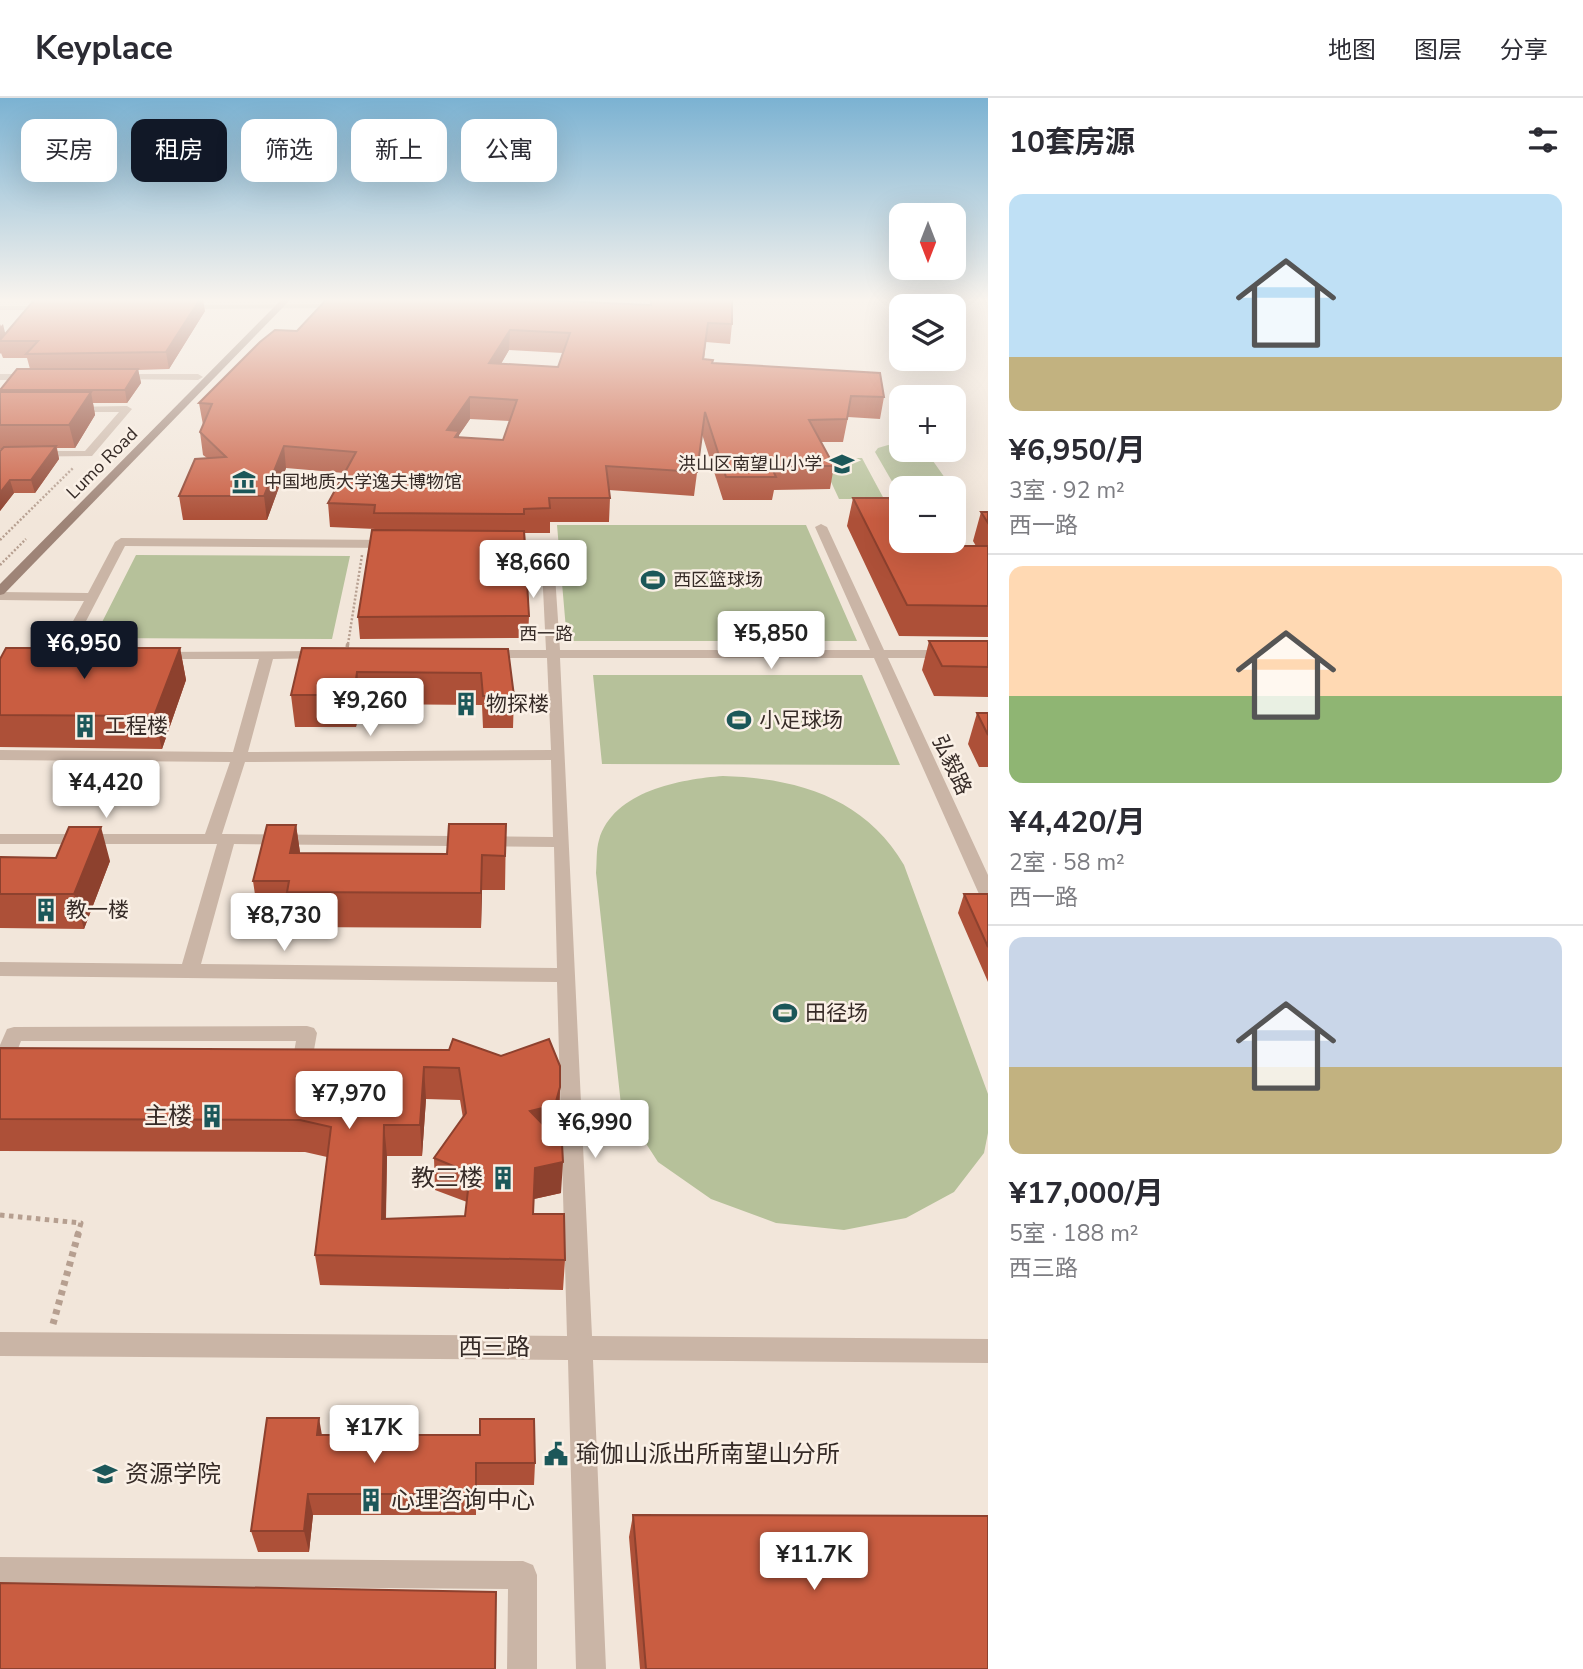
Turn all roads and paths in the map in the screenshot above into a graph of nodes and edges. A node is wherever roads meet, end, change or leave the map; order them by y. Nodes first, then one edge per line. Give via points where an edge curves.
1 (203, 372) edge
2 (213, 372) edge
3 (0, 377) edge
4 (40, 377) edge
5 (108, 377) edge
6 (198, 377) junction
7 (55, 409) edge
8 (0, 453) edge
9 (88, 453) junction
10 (821, 527) dead end
11 (0, 540) edge
12 (364, 543) junction
13 (403, 544) edge
14 (495, 544) edge
15 (0, 576) edge
16 (0, 594) edge
17 (92, 597) junction
18 (553, 653) junction
19 (90, 654) edge
20 (470, 654) edge
21 (878, 654) junction
22 (988, 654) edge
23 (144, 655) edge
24 (346, 655) joint
25 (267, 656) junction
26 (0, 755) edge
27 (559, 755) junction
28 (239, 757) junction
29 (0, 839) edge
30 (220, 839) junction
31 (562, 842) junction
32 (988, 894) edge
33 (0, 969) edge
34 (189, 972) junction
35 (567, 975) junction
36 (343, 1058) edge
37 (543, 1059) edge
38 (570, 1059) junction
39 (0, 1061) edge
40 (0, 1215) edge
41 (0, 1345) edge
42 (47, 1345) junction
43 (580, 1348) junction
44 (988, 1351) edge
45 (0, 1571) edge
46 (522, 1669) edge
47 (591, 1669) edge

1 - 6 main road, Lumo Road
2 - 16 main road, Lumo Road
3 - 4 street
5 - 6 street
6 - 15 main road, Lumo Road
7 - 9 street via 127,409
8 - 9 street
9 - 11 path
10 - 21 street, 弘毅路
12 - 13 street
12 - 17 street via 121,542
12 - 24 path
14 - 18 street via 547,545
16 - 17 street
17 - 19 street via 62,654
18 - 20 street, 西一路
18 - 21 street, 西一路
18 - 27 street
21 - 22 street, 西一路
21 - 32 street, 弘毅路
23 - 25 street
24 - 25 street
25 - 28 street
26 - 28 street
27 - 28 street
27 - 31 street
28 - 30 street
29 - 30 street
30 - 31 street
30 - 34 street
31 - 35 street
33 - 34 street
34 - 35 street
35 - 38 street
36 - 39 street via 303,1058 307,1033 14,1034 4,1061
37 - 38 street
38 - 43 street
40 - 42 path via 81,1223
41 - 42 street, 西三路
42 - 43 street, 西三路
43 - 44 street, 西三路
43 - 47 street
45 - 46 street via 523,1575

